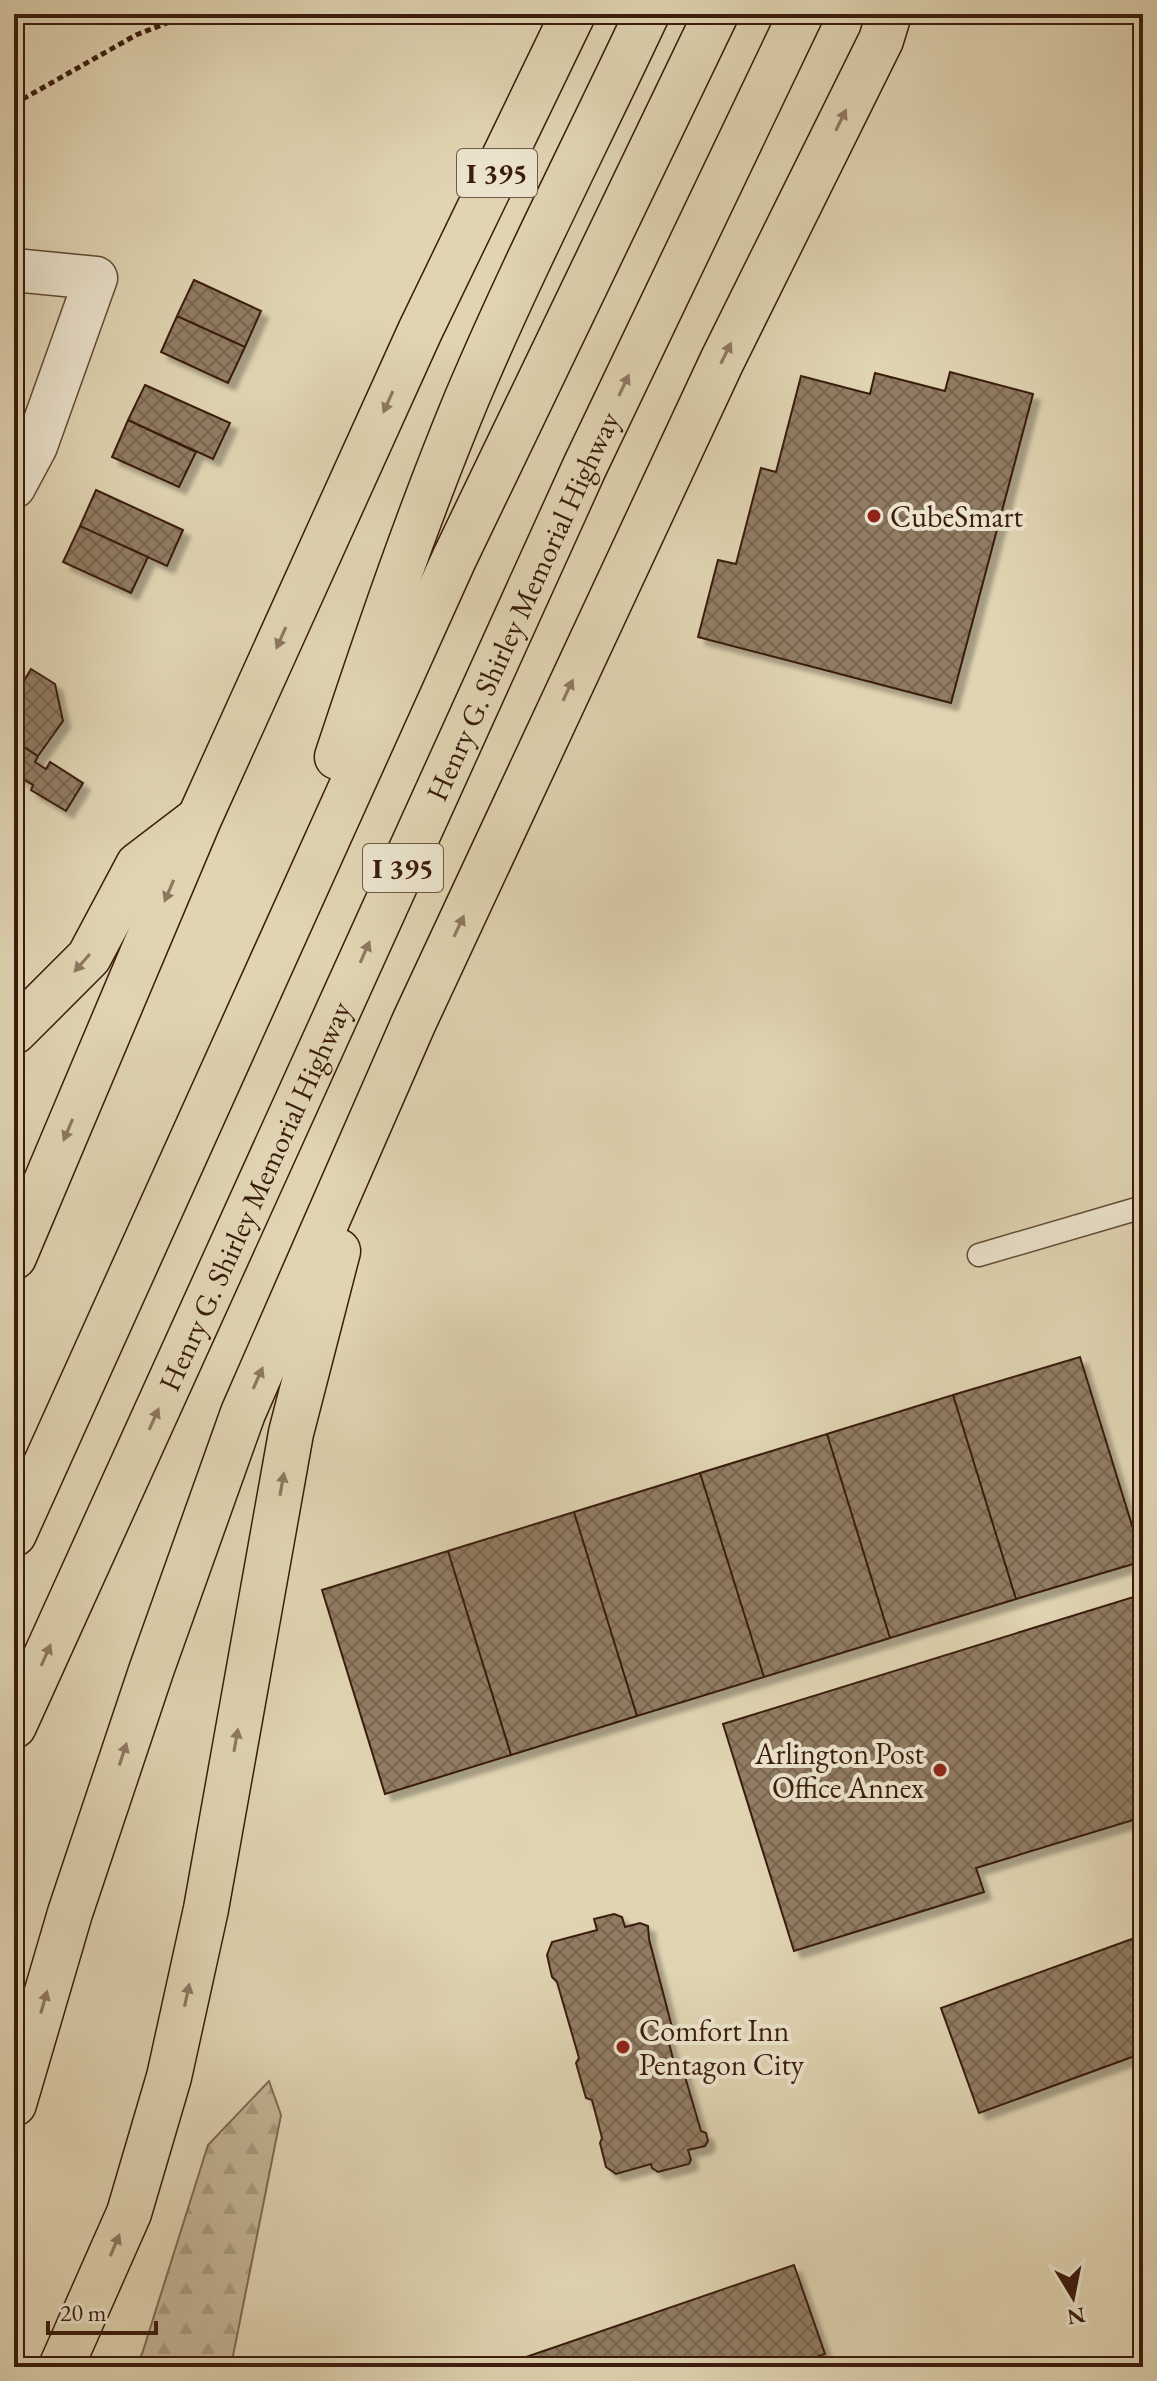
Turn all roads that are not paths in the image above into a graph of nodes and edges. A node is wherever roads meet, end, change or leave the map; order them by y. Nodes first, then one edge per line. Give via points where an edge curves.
1 (546, 14) edge
2 (573, 14) edge
3 (647, 14) edge
4 (716, 14) edge
5 (801, 14) edge
6 (892, 23) edge
7 (14, 270) edge
8 (420, 331) junction
9 (14, 487) edge
10 (199, 819) junction
11 (263, 979) junction
12 (414, 1022) junction
13 (14, 1032) edge
14 (1143, 1207) edge
15 (979, 1255) dead end
16 (14, 1257) edge
17 (14, 1534) edge
18 (14, 1726) edge
19 (14, 2104) edge
20 (61, 2367) edge

1 - 8 highway
2 - 8 highway, I 395
3 - 11 highway via 467,400 386,611
4 - 11 highway via 454,559
18 -> 5 highway, Henry G. Shirley Memorial Highway / I 395 via 585,466
12 -> 6 highway via 722,361
7 - 9 street via 96,278 36,446
8 -> 10 highway, I 395
10 -> 13 highway via 138,865 89,957
10 -> 16 highway, I 395
11 - 17 highway
19 -> 12 highway via 95,1837 243,1413
20 -> 12 highway via 129,2213 169,2077 206,1909 291,1433 334,1260
14 - 15 lane

